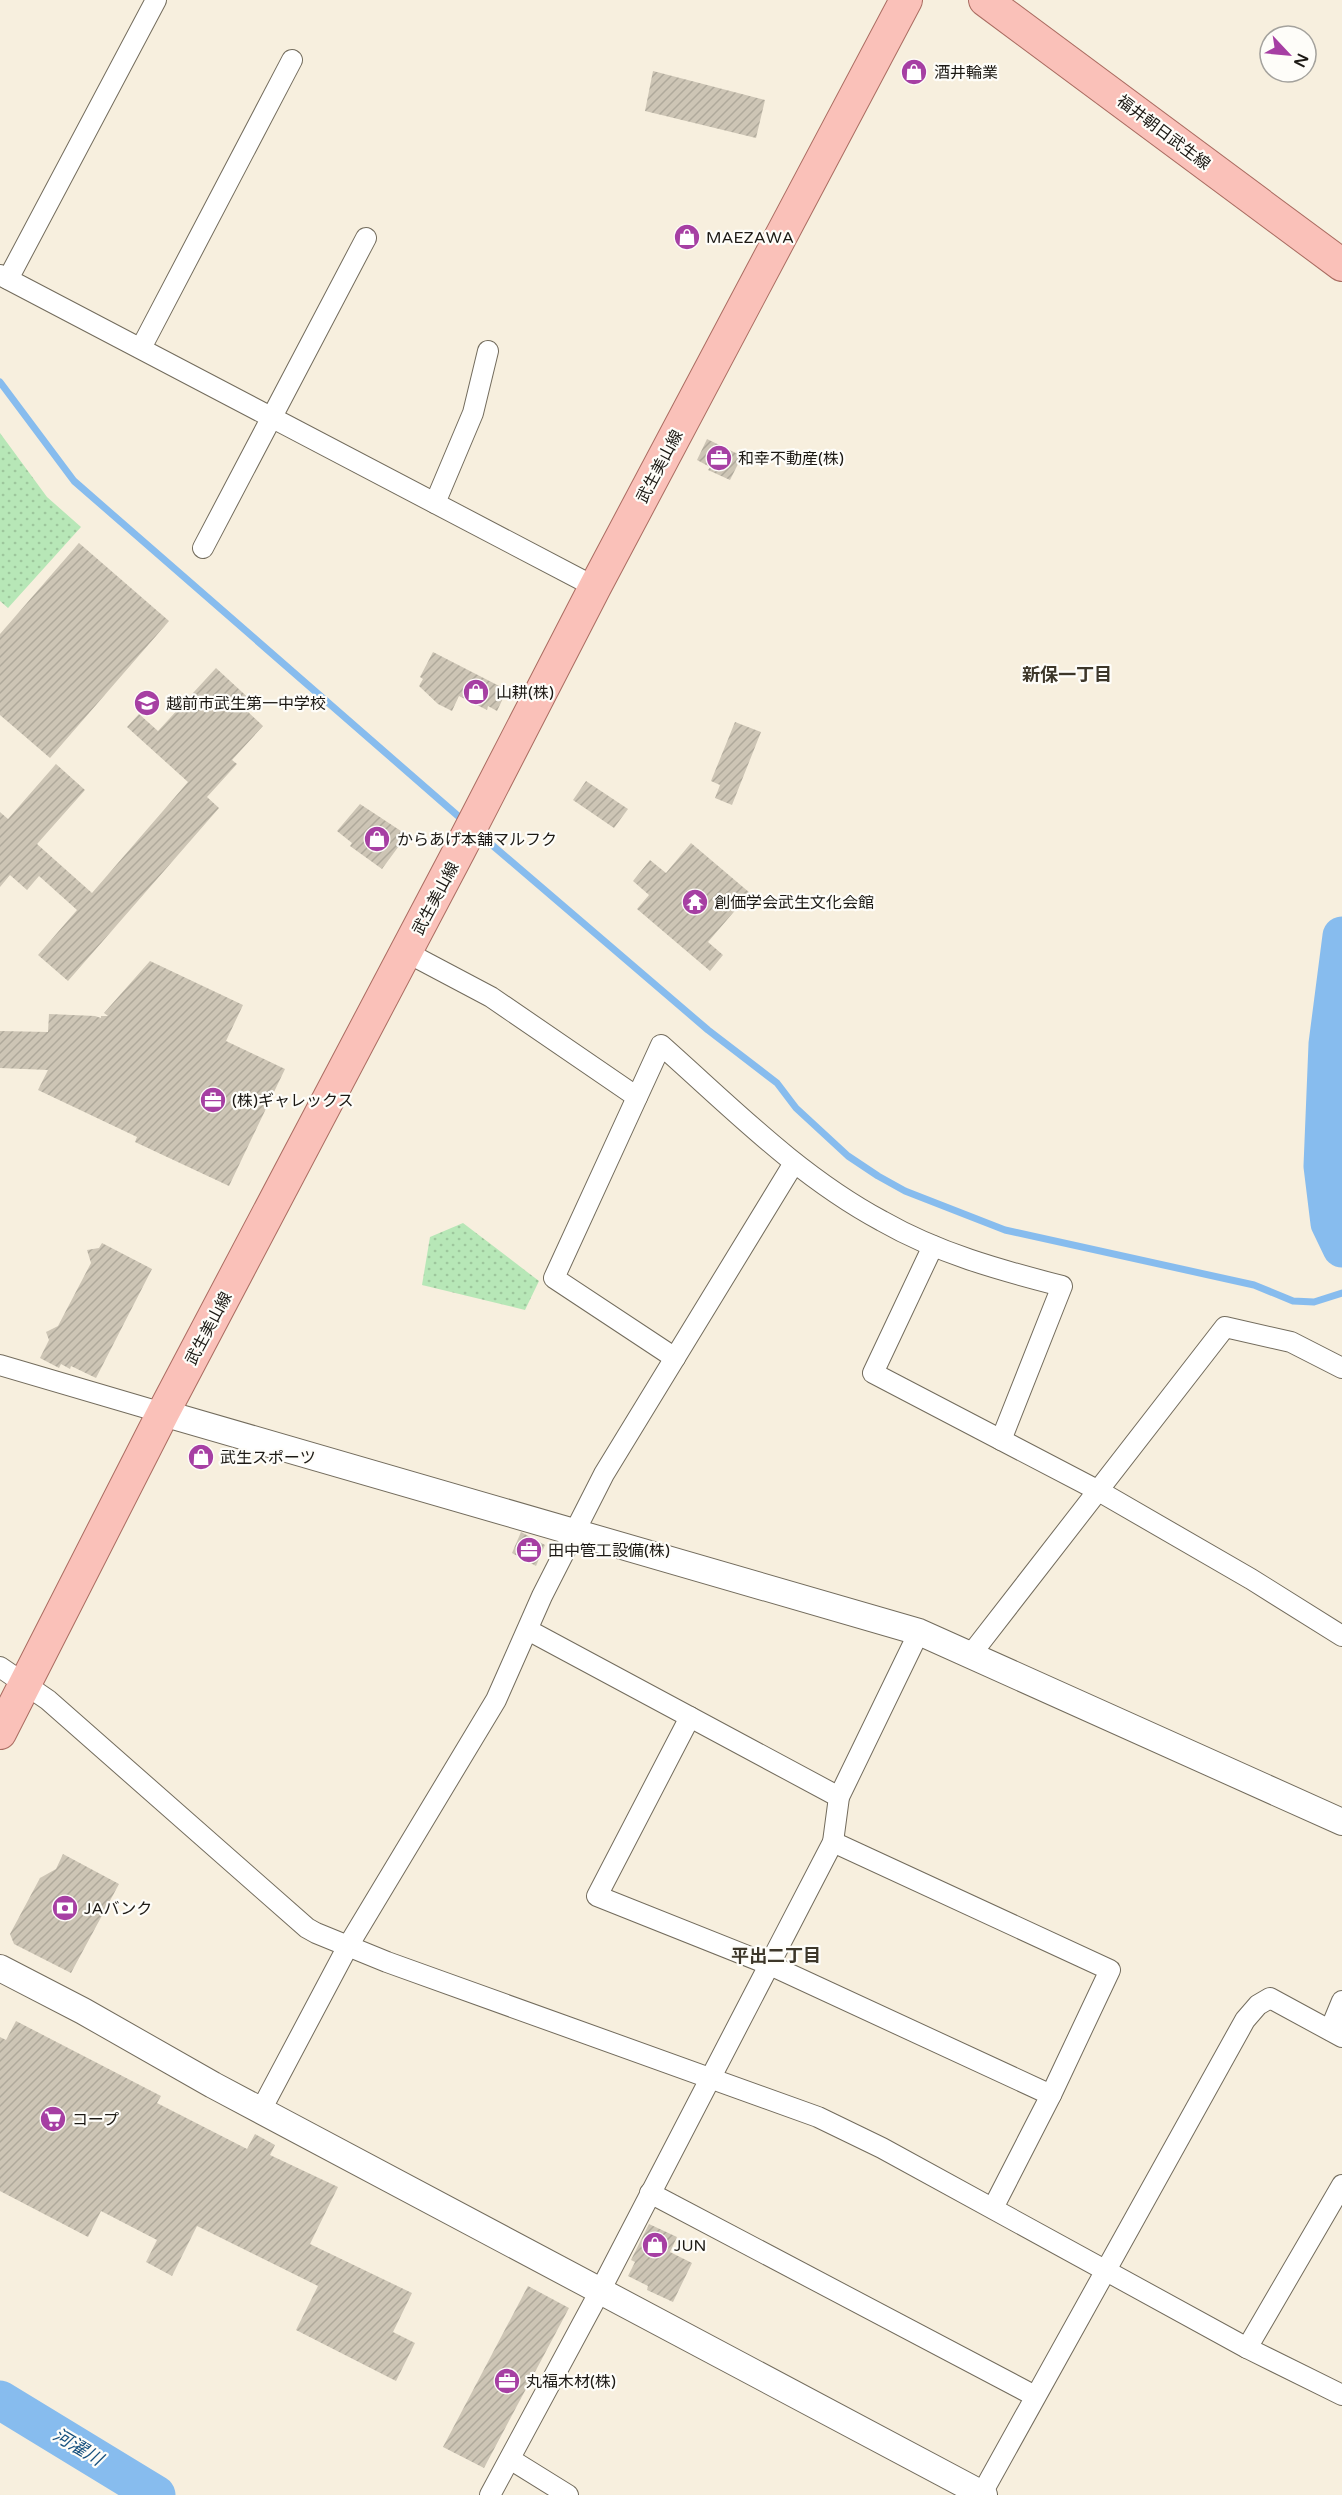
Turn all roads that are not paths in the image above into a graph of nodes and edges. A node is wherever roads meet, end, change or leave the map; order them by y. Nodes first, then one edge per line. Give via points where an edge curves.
1 (156, 0) edge
2 (906, 0) edge
3 (986, 0) edge
4 (292, 60) dead end
5 (366, 238) dead end
6 (1342, 265) edge
7 (4, 277) edge
8 (141, 348) junction
9 (488, 351) dead end
10 (272, 418) junction
11 (435, 504) junction
12 (203, 548) dead end
13 (595, 587) junction
14 (406, 952) junction
15 (637, 1097) junction
16 (794, 1163) junction
17 (933, 1246) junction
18 (675, 1358) junction
19 (0, 1365) edge
20 (1342, 1368) edge
21 (163, 1413) junction
22 (1001, 1440) junction
23 (1096, 1490) junction
24 (575, 1532) junction
25 (528, 1630) junction
26 (919, 1632) junction
27 (1342, 1636) edge
28 (972, 1653) junction
29 (13, 1676) edge
30 (690, 1717) junction
31 (0, 1733) edge
32 (839, 1797) junction
33 (1342, 1822) edge
34 (833, 1842) junction
35 (348, 1946) junction
36 (770, 1965) junction
37 (0, 1968) edge
38 (1342, 2001) edge
39 (1336, 2033) edge
40 (711, 2077) junction
41 (1051, 2095) junction
42 (261, 2110) junction
43 (1342, 2185) edge
44 (650, 2193) junction
45 (993, 2208) junction
46 (1104, 2269) junction
47 (600, 2290) junction
48 (1247, 2348) junction
49 (1342, 2395) edge
50 (1035, 2396) junction
51 (510, 2459) junction
52 (490, 2495) edge
53 (568, 2495) edge
54 (982, 2495) edge

1 - 7 street
2 - 13 main road, 武生美山線
3 - 6 main road, 福井朝日武生線
4 - 8 street
5 - 10 street
7 - 8 street
8 - 10 street
9 - 11 street via 473,413
10 - 11 street
10 - 12 street
11 - 13 street
13 - 14 main road, 武生美山線
14 - 15 street via 491,997
14 - 21 main road, 武生美山線
15 - 16 street via 661,1045
15 - 18 street via 554,1278
16 - 17 street via 880,1221
16 - 18 street
17 - 22 street via 873,1373
17 - 22 street via 976,1263 1062,1287
18 - 24 street via 604,1474
19 - 21 street
20 - 23 street via 1291,1342 1225,1327
21 - 24 street
21 - 29 main road, 武生美山線
22 - 23 street
23 - 27 street
23 - 28 street
24 - 25 street
24 - 26 street
25 - 30 street
25 - 35 street via 476,1735
26 - 28 street
26 - 32 street
28 - 33 street
29 - 31 main road, 武生美山線
29 - 35 street via 57,1708 307,1928
30 - 32 street
30 - 36 street via 597,1896
32 - 34 street
34 - 36 street
34 - 41 street via 1110,1970
35 - 40 street
35 - 42 street
36 - 40 street
36 - 41 street
37 - 42 street
38 - 39 street
39 - 46 street via 1270,1998 1258,2005 1235,2036
40 - 44 street
40 - 45 street via 841,2127
41 - 45 street
42 - 47 street
43 - 48 street
44 - 47 street
44 - 50 street
45 - 46 street
46 - 48 street
46 - 50 street
47 - 51 street
47 - 54 street
48 - 49 street
50 - 54 street
51 - 52 street
51 - 53 street

